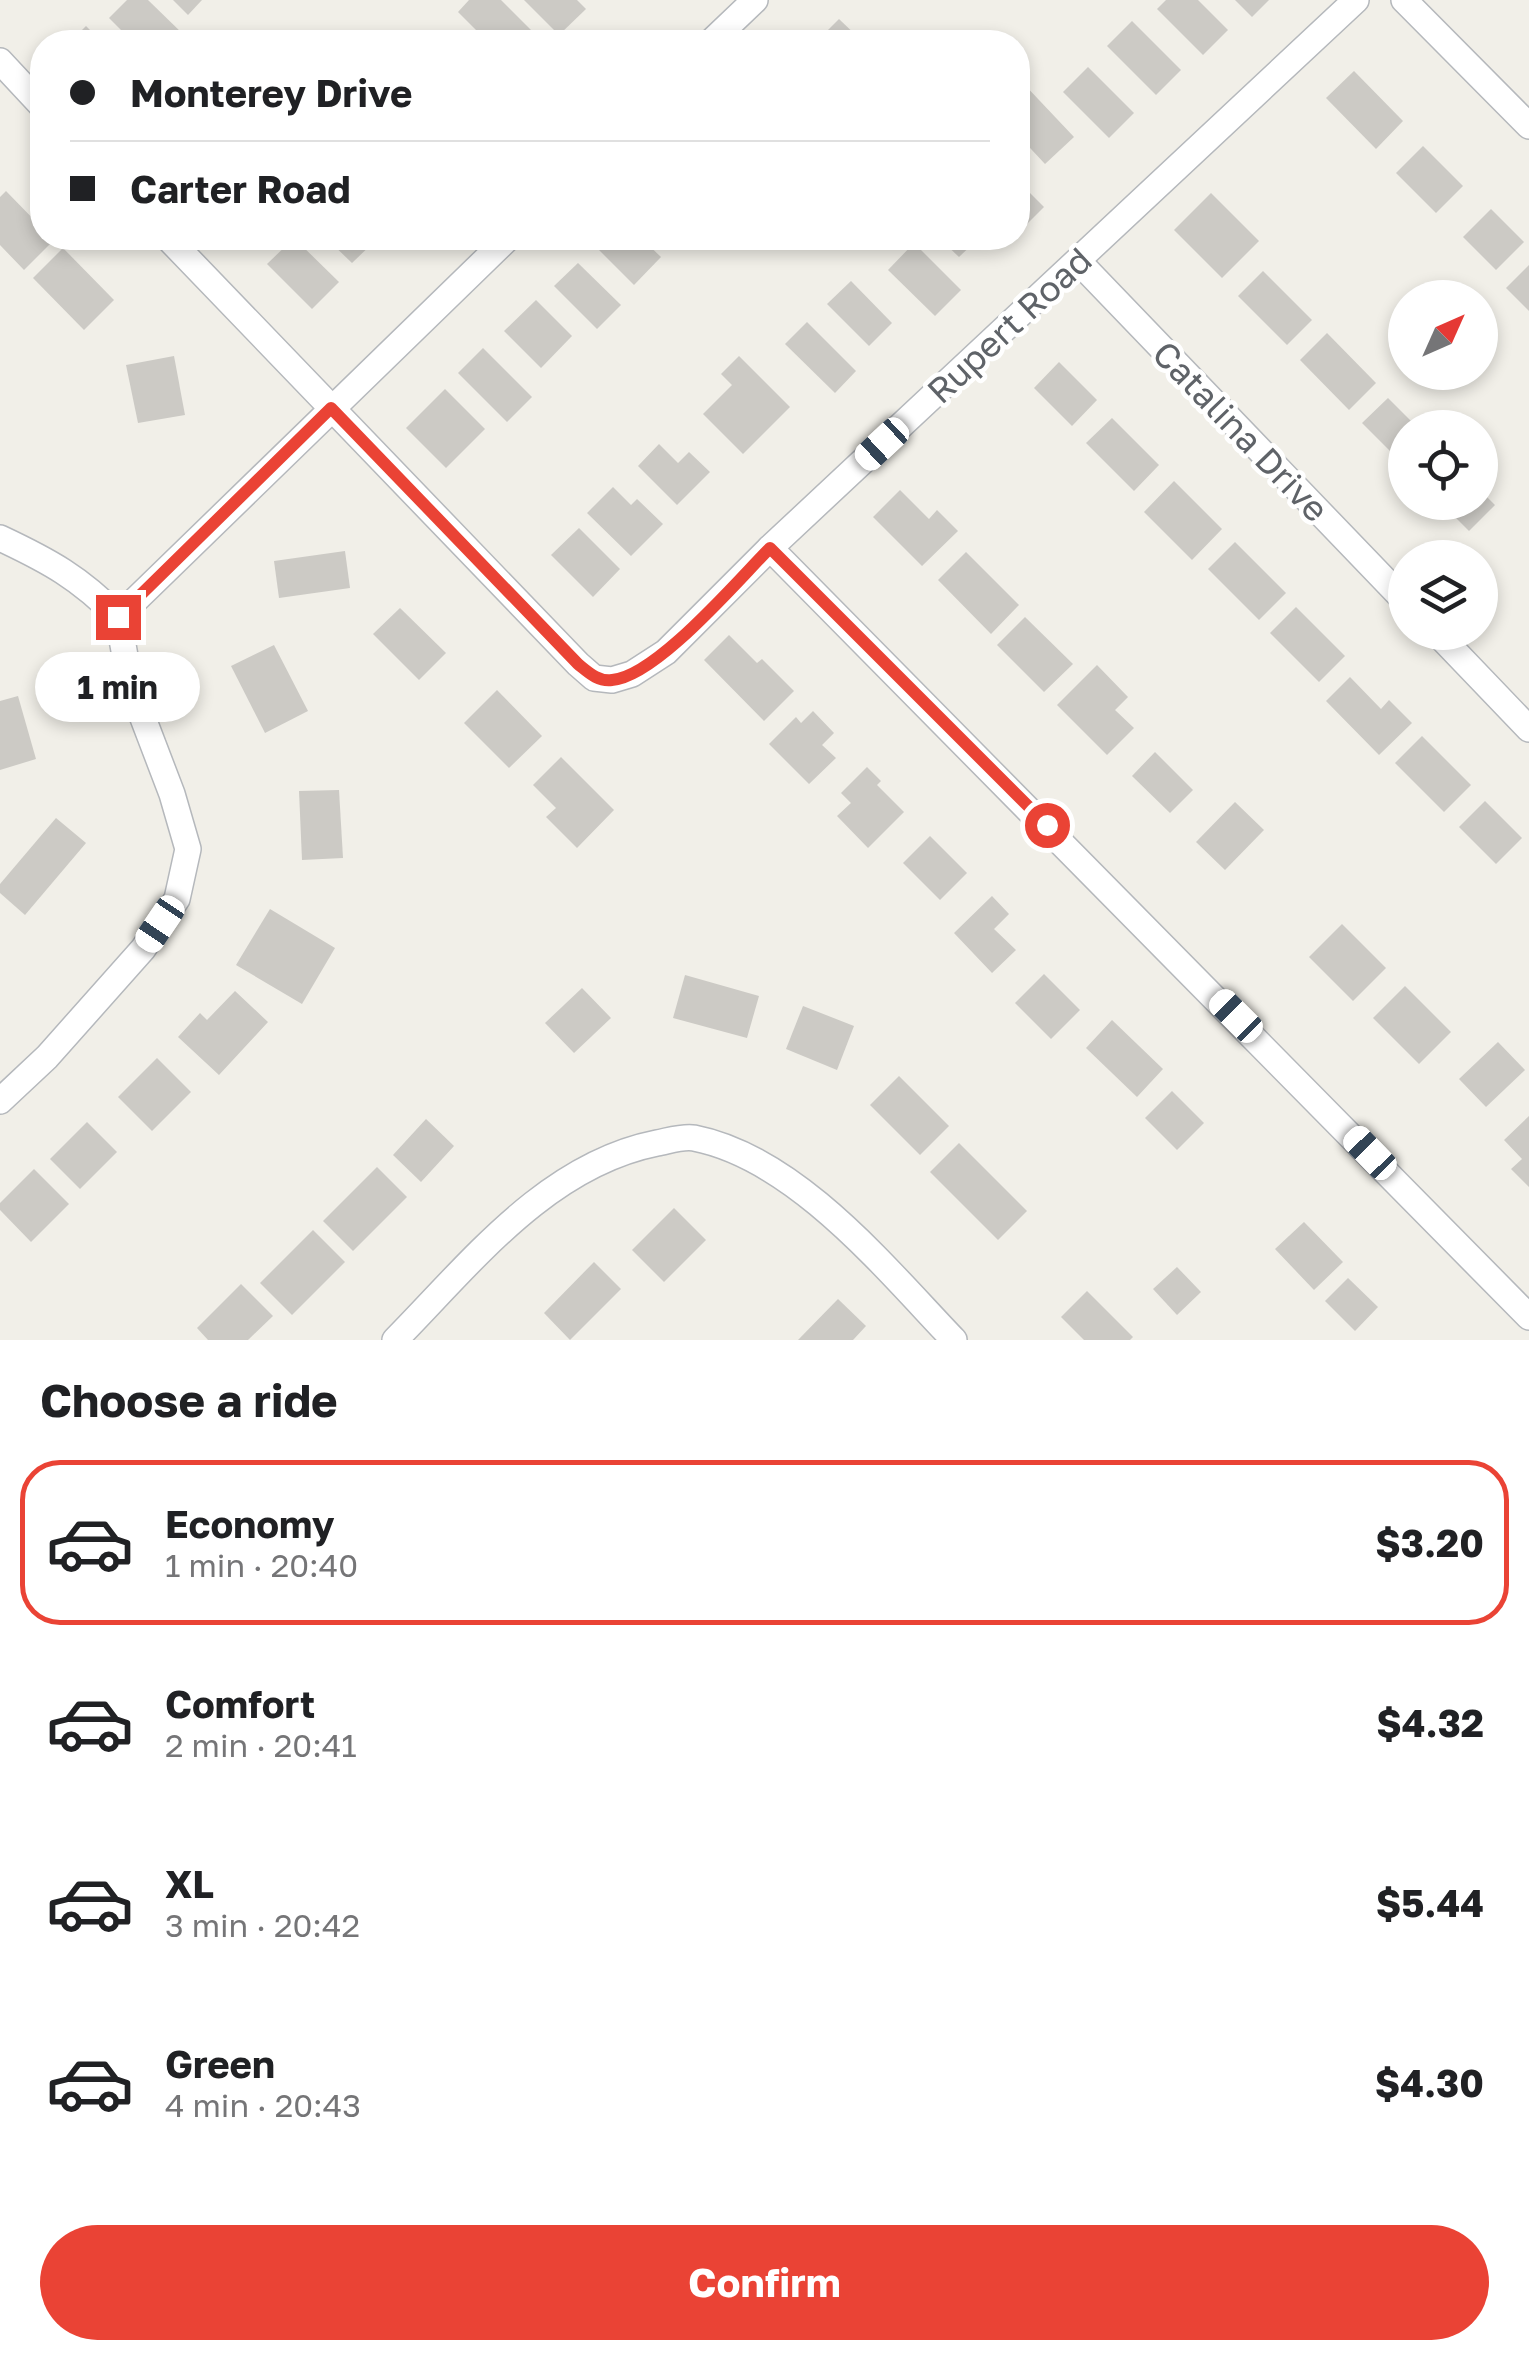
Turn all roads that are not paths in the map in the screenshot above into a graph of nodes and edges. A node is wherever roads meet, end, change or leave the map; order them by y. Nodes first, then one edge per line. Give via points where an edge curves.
1 (755, 0) edge
2 (1356, 0) edge
3 (1404, 0) edge
4 (724, 30) edge
5 (0, 61) edge
6 (30, 93) edge
7 (1529, 126) edge
8 (180, 250) edge
9 (496, 250) edge
10 (1078, 262) junction
11 (331, 408) junction
12 (0, 538) edge
13 (770, 548) junction
14 (1388, 583) edge
15 (118, 617) junction
16 (1453, 650) edge
17 (1529, 730) edge
18 (0, 1101) edge
19 (1529, 1317) edge
20 (395, 1340) edge
21 (954, 1340) edge

1 - 4 street
2 - 10 street, Rupert Road
3 - 7 street
5 - 6 street
8 - 11 street
9 - 11 street
10 - 13 street, Rupert Road
10 - 14 street, Catalina Drive
11 - 13 street, Rupert Road via 594,678 632,674 666,652
11 - 15 street
12 - 15 street via 89,586
13 - 19 street
15 - 18 street via 130,684 188,849 177,898 143,949
16 - 17 street
20 - 21 street via 516,1218 569,1178 628,1149 691,1137 754,1159 798,1190 858,1240

